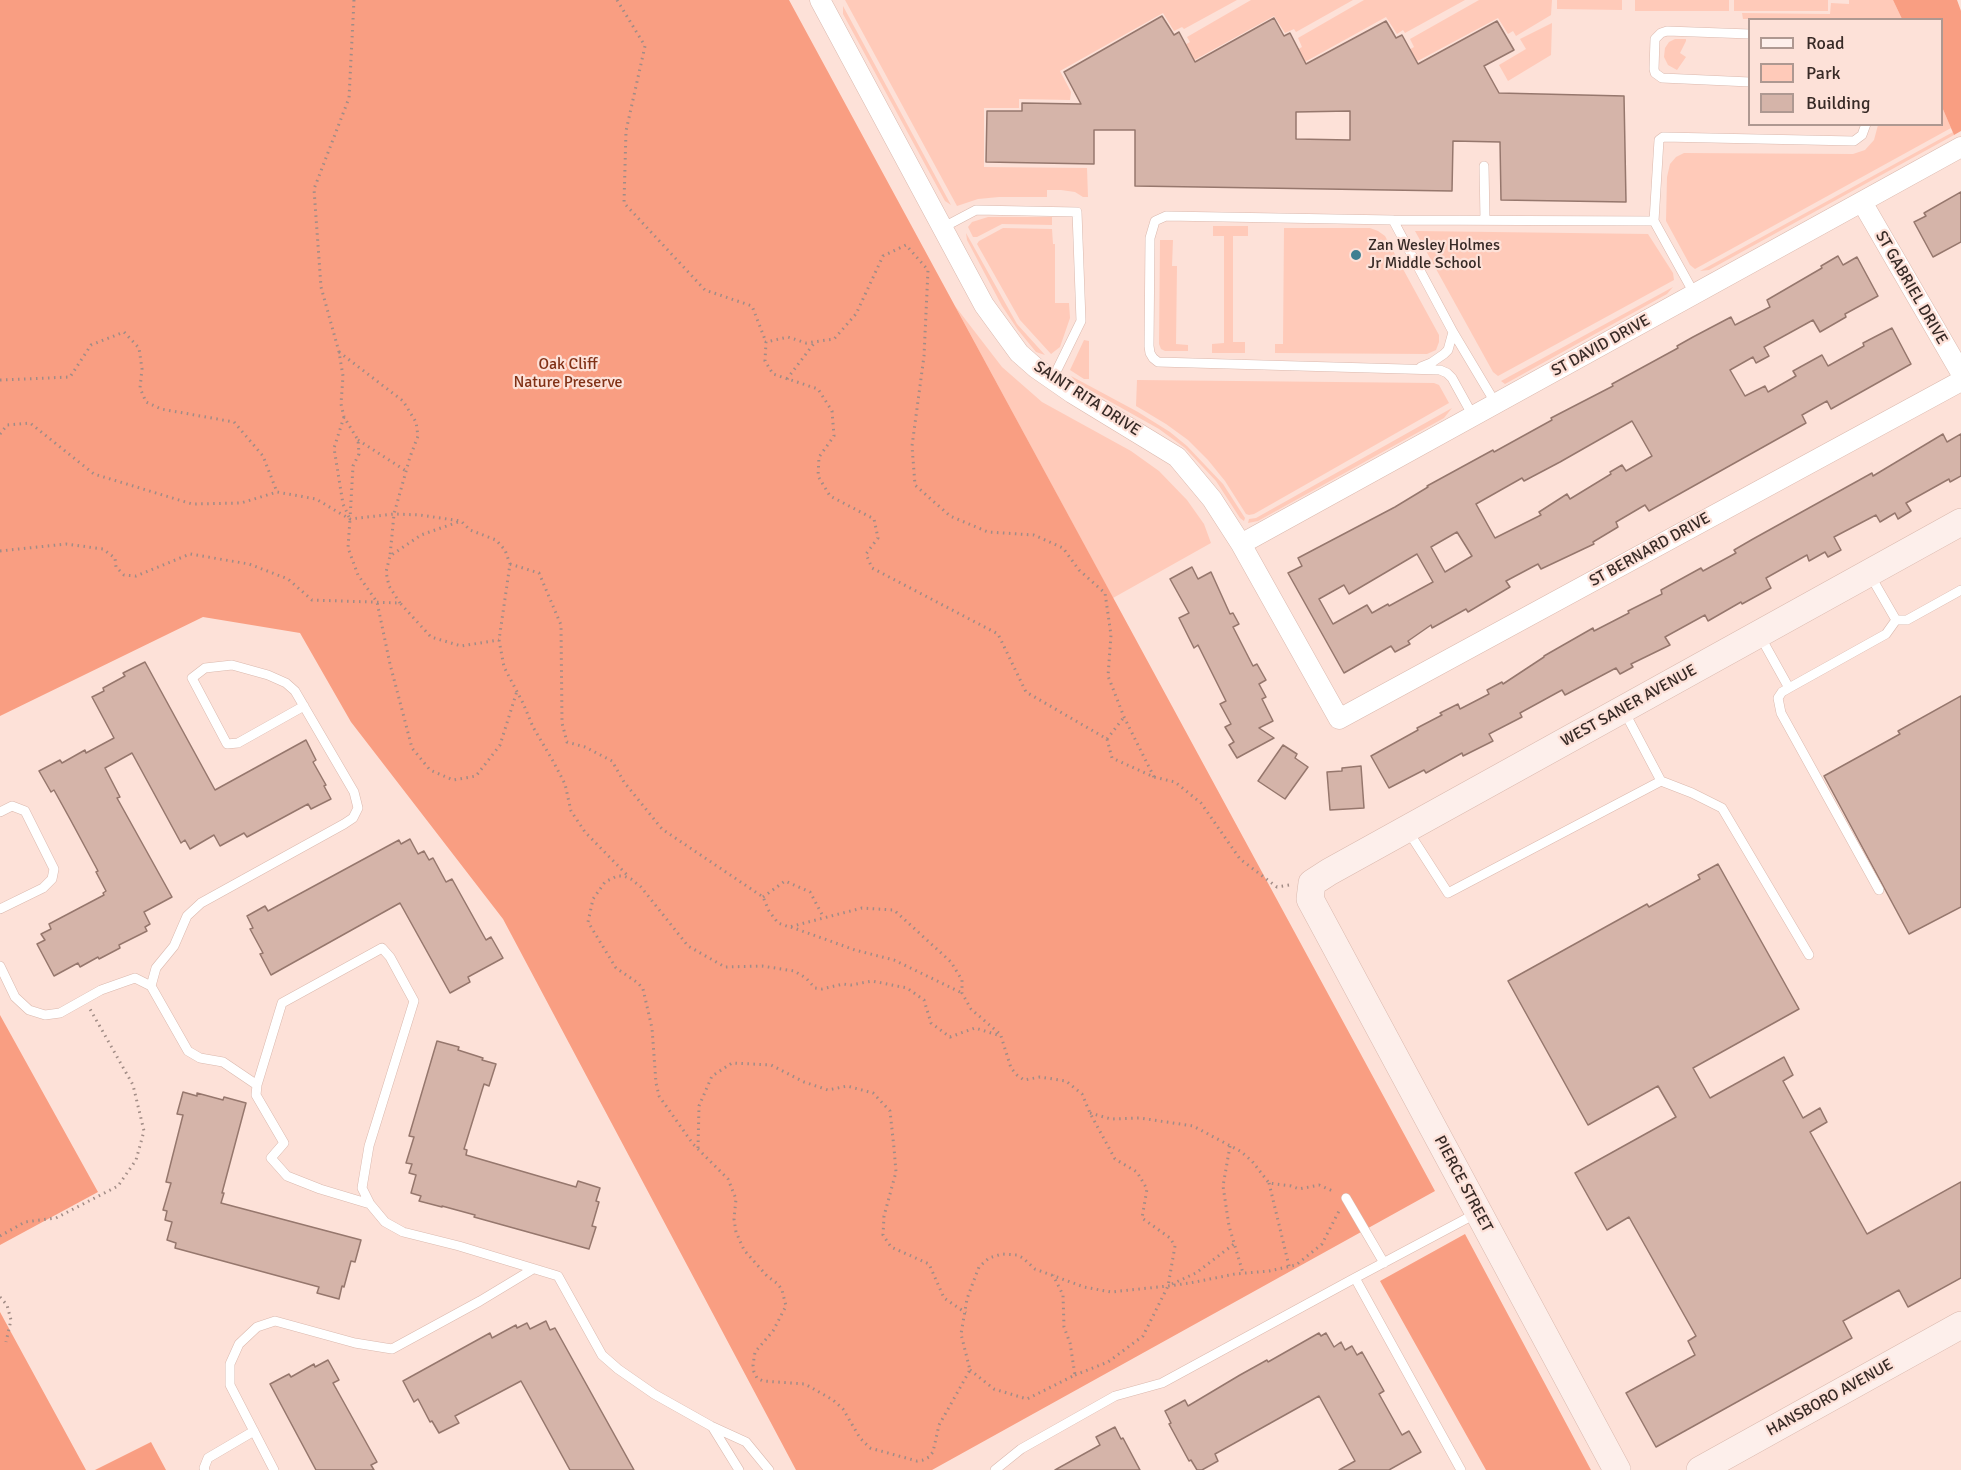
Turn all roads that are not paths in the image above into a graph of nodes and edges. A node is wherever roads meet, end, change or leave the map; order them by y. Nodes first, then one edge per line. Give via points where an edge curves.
1 (820, 0) edge
2 (1748, 33) edge
3 (1748, 82) edge
4 (1865, 126) edge
5 (1961, 147) edge
6 (1485, 166) dead end
7 (1862, 202) junction
8 (1393, 220) junction
9 (1485, 220) junction
10 (1654, 221) junction
11 (942, 228) junction
12 (1695, 294) junction
13 (1453, 332) junction
14 (1413, 368) junction
15 (1961, 373) edge
16 (1052, 380) junction
17 (1961, 381) edge
18 (1496, 404) junction
19 (1473, 417) junction
20 (1961, 522) edge
21 (1241, 544) junction
22 (1869, 573) junction
23 (1961, 590) edge
24 (1896, 620) junction
25 (1759, 634) junction
26 (1789, 688) junction
27 (304, 706) junction
28 (1623, 709) junction
29 (1339, 719) joint
30 (1661, 781) junction
31 (0, 812) edge
32 (1407, 829) junction
33 (1879, 890) dead end
34 (1311, 891) joint
35 (0, 909) edge
36 (1809, 955) dead end
37 (0, 966) edge
38 (151, 986) junction
39 (257, 1085) junction
40 (1346, 1198) road end
41 (370, 1204) junction
42 (1478, 1213) junction
43 (1384, 1263) junction
44 (533, 1269) junction
45 (1354, 1278) junction
46 (1961, 1325) edge
47 (711, 1426) junction
48 (254, 1431) junction
49 (205, 1470) edge
50 (274, 1470) edge
51 (739, 1470) edge
52 (769, 1470) edge
53 (995, 1470) edge
54 (1461, 1470) edge
55 (1617, 1470) edge
56 (1700, 1470) edge

1 - 11 street, SAINT RITA DRIVE
2 - 3 lane via 1664,31 1655,39 1654,69 1662,78
4 - 10 lane via 1854,141 1663,137 1658,145
5 - 7 street, ST DAVID DRIVE
6 - 9 lane
7 - 12 street, ST DAVID DRIVE
7 - 15 street, ST GABRIEL DRIVE
8 - 9 lane
8 - 13 lane
8 - 14 lane via 1160,218 1155,221 1150,238 1150,353 1164,363
9 - 10 lane
10 - 12 lane
11 - 16 street, SAINT RITA DRIVE via 991,315 1019,353
11 - 16 lane via 976,210 1077,212 1081,321
12 - 18 street, ST DAVID DRIVE
13 - 14 lane via 1444,354
13 - 18 lane
14 - 19 lane via 1447,373
16 - 21 street, SAINT RITA DRIVE via 1177,457 1212,499
17 - 29 street, ST BERNARD DRIVE
18 - 19 street, ST DAVID DRIVE
19 - 21 street, ST DAVID DRIVE
20 - 22 street, WEST SANER AVENUE
21 - 29 street, SAINT RITA DRIVE
22 - 24 lane
22 - 25 street, WEST SANER AVENUE
23 - 24 lane via 1907,621
24 - 26 lane via 1886,634
25 - 26 lane
25 - 28 street, WEST SANER AVENUE
26 - 33 lane via 1778,698 1781,712
27 - 27 lane via 286,683 268,675 231,666 205,668 192,678 227,744 238,743
27 - 38 lane via 354,792 358,807 353,818 201,903 187,916 174,946 156,968
28 - 30 lane
28 - 32 street, WEST SANER AVENUE
30 - 32 lane via 1448,893
30 - 36 lane via 1722,808
31 - 35 lane via 12,806 25,811 54,869 44,888
32 - 34 street, WEST SANER AVENUE
34 - 42 street, PIERCE STREET
37 - 38 lane via 15,997 29,1010 45,1015 60,1013 101,990 135,978
38 - 39 lane via 188,1051 200,1058 223,1062
39 - 41 lane via 256,1095 284,1143 271,1158 277,1166 299,1182
39 - 41 lane via 282,1003 382,948 414,1001 369,1146 362,1188
40 - 43 lane
41 - 44 lane via 385,1222 403,1232
42 - 43 lane
42 - 55 street, PIERCE STREET
43 - 45 lane
44 - 47 lane via 558,1276 602,1355 654,1394
44 - 48 lane via 392,1349 275,1321 257,1326 239,1344 230,1365 230,1385
45 - 53 lane via 1162,1383 1114,1396 1021,1449
45 - 54 lane
46 - 56 street, HANSBORO AVENUE
47 - 51 lane
47 - 52 lane via 746,1442
48 - 49 lane via 208,1458
48 - 50 lane

